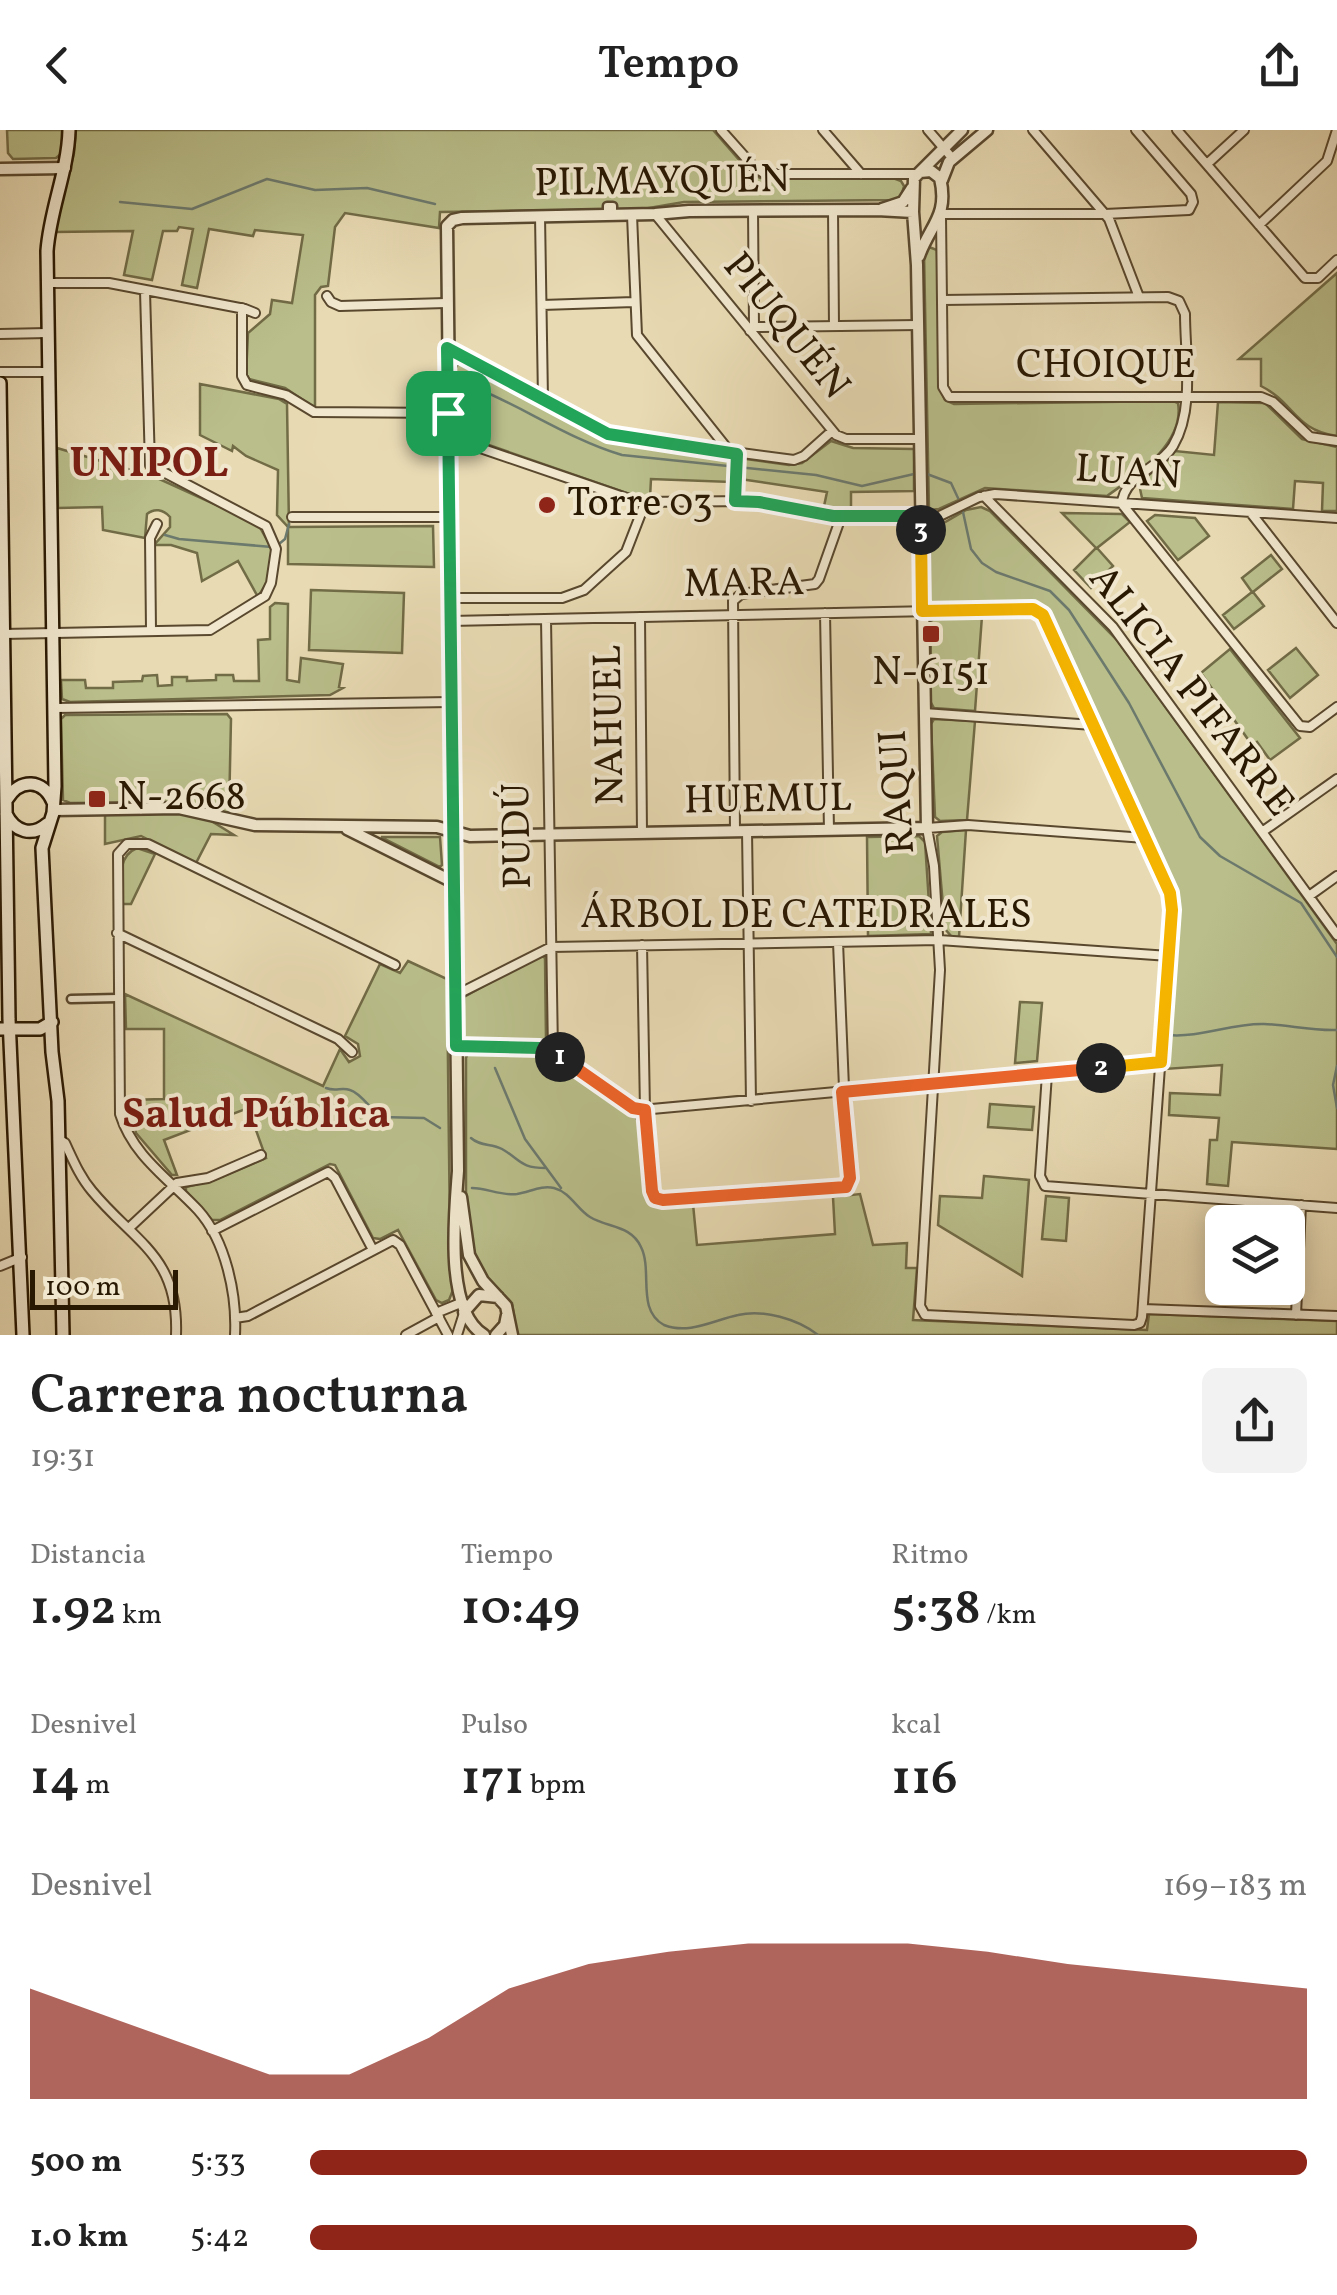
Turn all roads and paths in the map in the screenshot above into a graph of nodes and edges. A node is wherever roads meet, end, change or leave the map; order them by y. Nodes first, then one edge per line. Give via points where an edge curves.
1 (69, 130) edge
2 (721, 130) edge
3 (824, 130) edge
4 (928, 130) edge
5 (962, 130) edge
6 (986, 130) edge
7 (1033, 130) edge
8 (1136, 130) edge
9 (1177, 130) edge
10 (1244, 130) edge
11 (1337, 130) edge
12 (943, 147) junction
13 (953, 158) junction
14 (1207, 164) junction
15 (64, 168) junction
16 (0, 169) edge
17 (862, 174) junction
18 (916, 177) junction
19 (942, 186) junction
20 (753, 210) junction
21 (832, 210) junction
22 (876, 210) junction
23 (632, 214) junction
24 (655, 214) junction
25 (1105, 214) junction
26 (913, 215) junction
27 (540, 216) junction
28 (940, 218) junction
29 (1259, 225) junction
30 (1337, 260) edge
31 (917, 266) junction
32 (47, 283) junction
33 (145, 290) junction
34 (327, 296) dead end
35 (1139, 297) junction
36 (943, 300) junction
37 (634, 302) junction
38 (446, 303) junction
39 (542, 305) junction
40 (242, 308) junction
41 (255, 313) dead end
42 (918, 325) junction
43 (834, 326) junction
44 (752, 329) junction
45 (47, 333) junction
46 (0, 334) edge
47 (447, 348) junction
48 (0, 372) edge
49 (48, 372) junction
50 (0, 383) edge
51 (946, 396) joint
52 (1186, 396) junction
53 (544, 399) junction
54 (448, 413) junction
55 (832, 431) junction
56 (448, 437) junction
57 (920, 439) junction
58 (1337, 441) edge
59 (735, 456) junction
60 (1, 490) edge
61 (984, 496) junction
62 (735, 501) junction
63 (645, 502) junction
64 (1122, 504) junction
65 (1251, 513) junction
66 (292, 517) dead end
67 (449, 517) junction
68 (841, 517) junction
69 (1337, 518) edge
70 (921, 520) junction
71 (156, 524) dead end
72 (450, 598) junction
73 (922, 611) junction
74 (825, 613) junction
75 (732, 615) junction
76 (640, 617) junction
77 (546, 619) junction
78 (450, 621) junction
79 (1337, 622) edge
80 (2, 625) edge
81 (152, 630) junction
82 (53, 632) junction
83 (451, 702) junction
84 (1337, 707) edge
85 (54, 708) junction
86 (924, 713) junction
87 (1093, 724) junction
88 (1337, 779) edge
89 (6, 807) junction
90 (54, 808) junction
91 (48, 824) junction
92 (341, 826) junction
93 (927, 828) junction
94 (829, 830) junction
95 (741, 831) junction
96 (452, 832) junction
97 (1262, 832) junction
98 (642, 833) junction
99 (549, 834) junction
100 (1145, 838) junction
101 (1337, 876) edge
102 (453, 882) junction
103 (1309, 896) junction
104 (117, 934) junction
105 (1337, 935) edge
106 (939, 940) junction
107 (838, 942) junction
108 (748, 944) junction
109 (642, 945) junction
110 (551, 946) junction
111 (1169, 956) junction
112 (395, 965) dead end
113 (455, 996) junction
114 (118, 998) junction
115 (71, 999) dead end
116 (52, 1022) junction
117 (4, 1030) edge
118 (456, 1046) junction
119 (352, 1052) dead end
120 (553, 1052) junction
121 (1161, 1062) junction
122 (1047, 1074) junction
123 (934, 1083) junction
124 (842, 1092) junction
125 (751, 1101) junction
126 (645, 1110) junction
127 (58, 1140) junction
128 (261, 1156) dead end
129 (458, 1171) junction
130 (173, 1186) junction
131 (1151, 1194) junction
132 (1302, 1205) edge
133 (1305, 1205) edge
134 (1337, 1208) edge
135 (129, 1228) junction
136 (212, 1231) junction
137 (373, 1250) junction
138 (22, 1257) junction
139 (0, 1266) edge
140 (502, 1302) junction
141 (466, 1305) junction
142 (1297, 1305) edge
143 (1143, 1309) junction
144 (438, 1315) junction
145 (1296, 1316) junction
146 (1337, 1316) edge
147 (236, 1318) junction
148 (23, 1335) edge
149 (63, 1335) edge
150 (176, 1335) edge
151 (235, 1335) edge
152 (406, 1335) edge
153 (448, 1335) edge
154 (456, 1335) edge
155 (484, 1335) edge
156 (496, 1335) edge
157 (512, 1335) edge

1 - 15 main road
2 - 17 street, PILMAYQUÉN via 760,172
3 - 17 street
4 - 12 street
5 - 12 street
6 - 13 street
7 - 25 street
8 - 25 street via 1191,194 1192,207 1181,213
9 - 14 street
10 - 14 street
11 - 29 street via 1327,161
12 - 13 street
12 - 18 street
13 - 19 street
14 - 29 street
15 - 16 street
15 - 32 main road via 48,238
17 - 18 street, PILMAYQUÉN
18 - 19 street via 934,172
18 - 22 street via 902,202
18 - 26 street, RAQUI
19 - 28 street, RAQUI
20 - 21 street, PILMAYQUÉN
20 - 24 street, PILMAYQUÉN
20 - 44 street
21 - 22 street, PILMAYQUÉN
21 - 43 street
22 - 26 street, PILMAYQUÉN
23 - 24 street, PILMAYQUÉN
23 - 27 street, PILMAYQUÉN
23 - 37 street
24 - 44 street, PIUQUÉN
25 - 28 street
25 - 35 street
26 - 28 street via 921,225
26 - 31 street, RAQUI
27 - 38 street, PILMAYQUÉN via 450,222
27 - 39 street
28 - 31 street, RAQUI
28 - 36 street, RAQUI
29 - 30 street via 1310,280
31 - 42 street, RAQUI
32 - 33 street
32 - 45 main road
33 - 40 street
33 - 81 street via 150,465 262,522 276,545 272,583 260,600 211,629
34 - 38 street via 340,306
35 - 36 street
35 - 52 street via 1179,301 1185,314
36 - 51 street, RAQUI
37 - 39 street
37 - 59 street via 640,339
38 - 47 street
39 - 53 street
40 - 41 street
40 - 54 street via 243,382 286,394 317,413
42 - 43 street
42 - 57 street, RAQUI
43 - 44 street
44 - 55 street, PIUQUÉN
45 - 46 street
45 - 49 main road
47 - 53 street
47 - 54 street
48 - 49 street
49 - 82 main road
50 - 60 main road
51 - 52 street, CHOIQUE
52 - 58 street, CHOIQUE via 1266,398 1310,436
52 - 64 street via 1172,448 1128,487
53 - 59 street via 614,436
54 - 56 street
55 - 57 street via 842,439
55 - 59 street via 794,460
56 - 63 street, LUAN
56 - 67 street
57 - 70 street, RAQUI
59 - 62 street
60 - 80 main road
61 - 64 street, LUAN
61 - 70 street, LUAN
61 - 97 street, ALICIA PIFARRE via 1113,627
62 - 63 street, LUAN
62 - 68 street, LUAN
63 - 72 street via 626,552 579,594
64 - 65 street, LUAN
64 - 84 street via 1306,728
65 - 69 street, LUAN
65 - 79 street
66 - 67 street
67 - 72 street
68 - 70 street, LUAN
68 - 75 street via 818,582 738,595
70 - 73 street, RAQUI
71 - 81 street via 150,538
72 - 78 street
73 - 74 street, MARA
73 - 86 street, RAQUI
73 - 87 street, MARA via 1039,611
74 - 75 street, MARA
74 - 94 street
75 - 76 street, MARA
75 - 95 street
76 - 77 street, MARA
76 - 98 street, NAHUEL
77 - 78 street, MARA
77 - 99 street, PUDÚ
78 - 83 street
80 - 82 street
80 - 89 main road
81 - 82 street
82 - 85 main road
83 - 85 street
83 - 96 street
85 - 90 main road
86 - 87 street
86 - 93 street, RAQUI
87 - 100 street
88 - 97 street
89 - 90 main road via 16,788 32,784 46,790
89 - 91 main road via 22,831
89 - 117 main road
90 - 91 main road
90 - 92 street, HUEMUL via 179,808 250,824
91 - 116 main road via 42,853
92 - 96 street, HUEMUL
92 - 102 street
93 - 94 street, HUEMUL
93 - 100 street, HUEMUL
93 - 106 street, RAQUI
94 - 95 street, HUEMUL
95 - 98 street, HUEMUL
95 - 108 street
96 - 99 street, HUEMUL
96 - 102 street
97 - 103 street, ALICIA PIFARRE
98 - 99 street, HUEMUL
99 - 110 street, PUDÚ
100 - 111 street via 1172,900
101 - 103 street
102 - 113 street
103 - 105 street, ALICIA PIFARRE
104 - 112 street via 117,859 127,844 148,844
104 - 114 street
104 - 119 street via 338,1038
106 - 107 street, ÁRBOL DE CATEDRALES
106 - 111 street, ÁRBOL DE CATEDRALES
106 - 123 street, RAQUI
107 - 108 street, ÁRBOL DE CATEDRALES
107 - 124 street
108 - 109 street, ÁRBOL DE CATEDRALES
108 - 125 street
109 - 110 street, ÁRBOL DE CATEDRALES
109 - 126 street
110 - 113 street, ÁRBOL DE CATEDRALES
110 - 120 street, PUDÚ
111 - 121 street
113 - 118 street
114 - 115 street
114 - 130 street via 122,1118 134,1146
116 - 117 main road
116 - 127 main road
117 - 138 main road
118 - 120 street
118 - 129 street
120 - 126 street
121 - 122 street
121 - 131 street
122 - 123 street
122 - 131 street via 1043,1184
123 - 124 street
123 - 143 street, RAQUI via 922,1313 1134,1325
124 - 125 street
124 - 126 street via 848,1185 734,1197 655,1198
125 - 126 street
127 - 135 street via 88,1186
127 - 149 main road
128 - 130 street
129 - 140 street via 469,1255
129 - 141 street via 454,1240
130 - 135 street
130 - 136 street
131 - 132 street
131 - 143 street
133 - 134 street
135 - 150 street via 165,1274
136 - 137 street via 330,1173
136 - 147 street
137 - 144 street via 395,1240
137 - 147 street
138 - 139 street
138 - 148 main road
140 - 141 street via 485,1294
140 - 156 street via 506,1321
140 - 157 street
141 - 144 street
141 - 154 street
141 - 155 street via 470,1325
142 - 145 street
143 - 145 street
144 - 152 street
144 - 153 street
145 - 146 street
147 - 151 street

